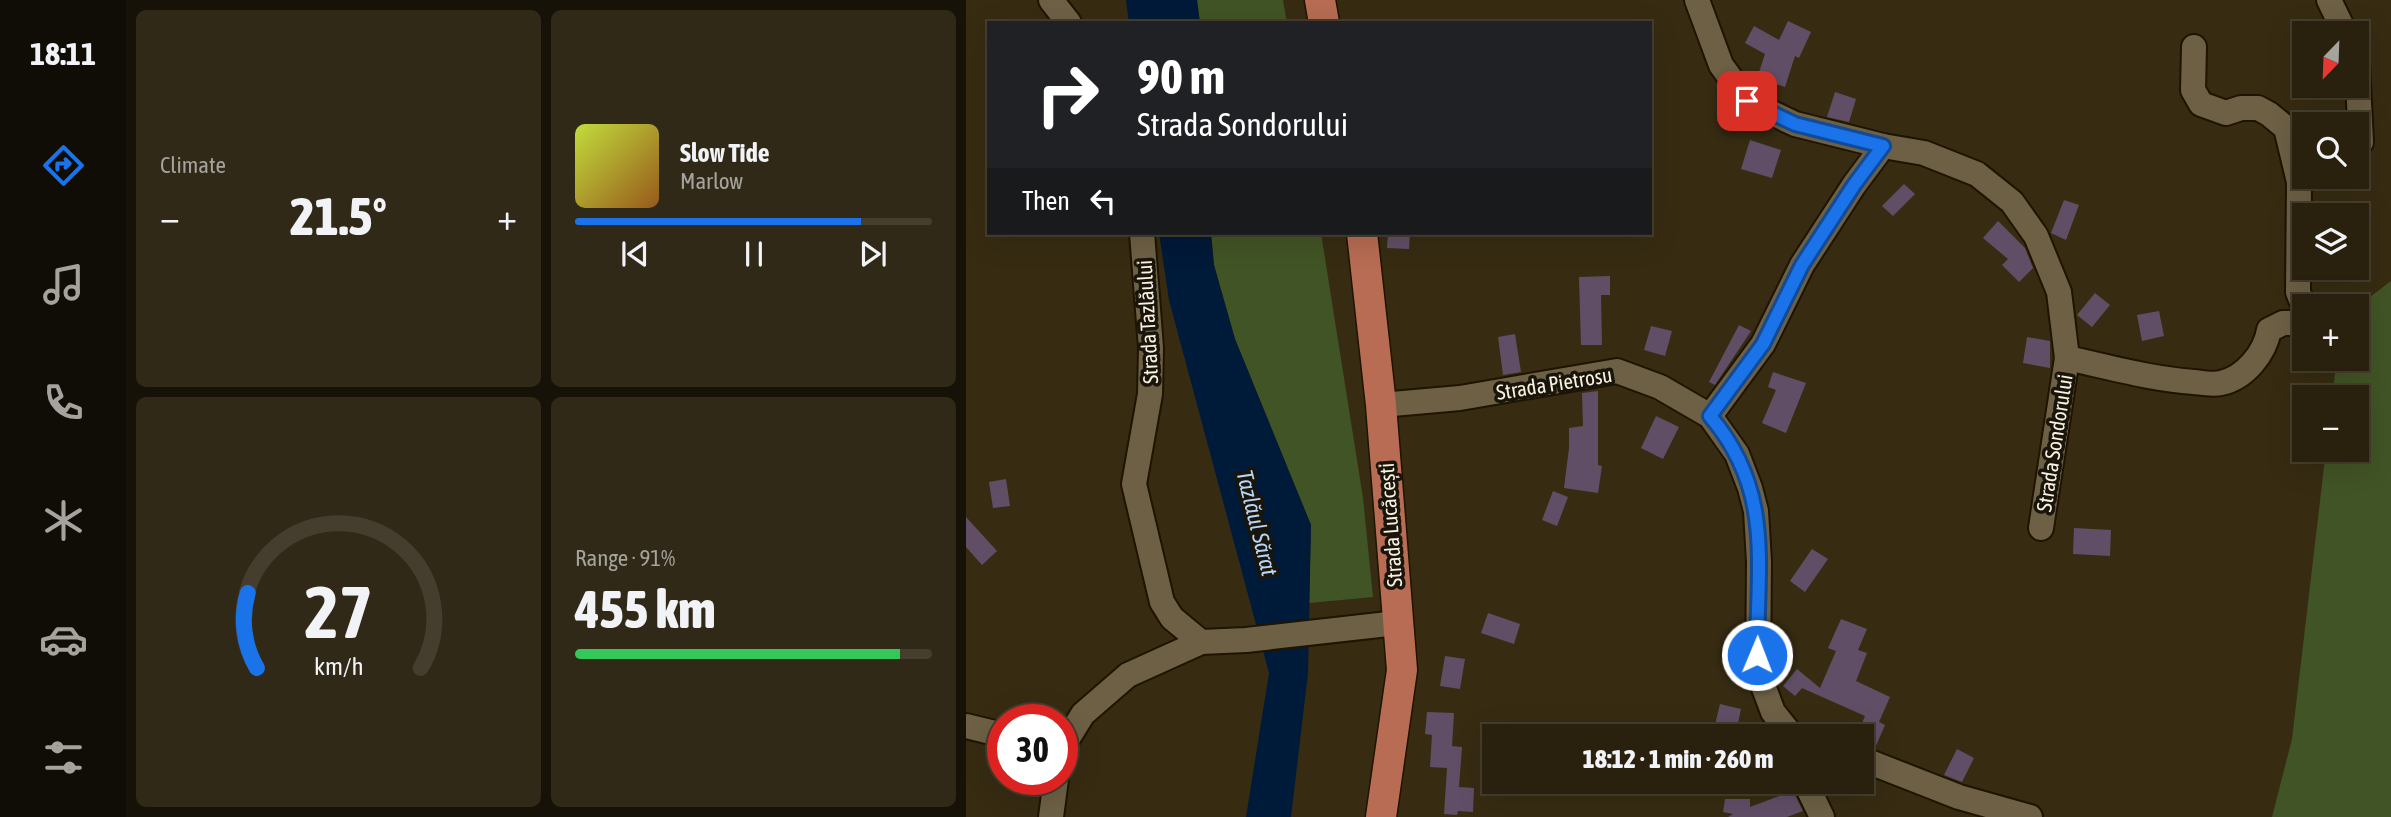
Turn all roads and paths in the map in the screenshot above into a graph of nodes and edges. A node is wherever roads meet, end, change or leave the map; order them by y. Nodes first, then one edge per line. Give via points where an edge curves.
1 (1051, 0) edge
2 (1320, 0) edge
3 (1697, 0) edge
4 (2329, 0) edge
5 (1067, 21) edge
6 (1324, 21) edge
7 (2339, 21) edge
8 (2194, 47) dead end
9 (1883, 146) junction
10 (1142, 235) edge
11 (1362, 235) edge
12 (2299, 294) edge
13 (2292, 323) edge
14 (2067, 358) junction
15 (1381, 405) junction
16 (1710, 416) junction
17 (2041, 528) dead end
18 (1397, 623) junction
19 (1201, 642) junction
20 (1078, 722) edge
21 (1783, 724) edge
22 (966, 726) edge
23 (987, 731) edge
24 (1874, 764) edge
25 (1811, 794) edge
26 (1054, 795) edge
27 (1051, 817) edge
28 (1381, 817) edge
29 (1822, 817) edge
30 (2030, 817) edge

1 - 5 street
2 - 6 main road
3 - 9 street, Strada Sondorului via 1721,65 1747,101 1795,124
4 - 7 street
8 - 12 street via 2193,90 2201,104 2226,113 2258,107 2286,128 2299,182
9 - 14 street, Strada Sondorului via 1924,153 1977,174 2012,202 2036,236 2059,292
9 - 16 street via 1802,265 1763,344
10 - 19 street, Strada Tazlăului via 1150,394 1133,484 1162,602 1172,618
11 - 15 main road, Strada Lucăcești
13 - 14 street, Strada Sondorului via 2270,330 2258,359 2219,384 2171,380
14 - 17 street, Strada Sondorului
15 - 16 street, Strada Pietrosu via 1460,398 1617,371 1660,387
15 - 18 main road, Strada Lucăcești
16 - 21 street, Strada Pietrosu via 1737,454 1756,511 1758,672 1773,712
18 - 19 street
18 - 28 main road, Strada Lucăcești via 1402,670
19 - 20 street via 1128,675
22 - 23 street
24 - 30 street via 1942,791
25 - 29 street
26 - 27 street

